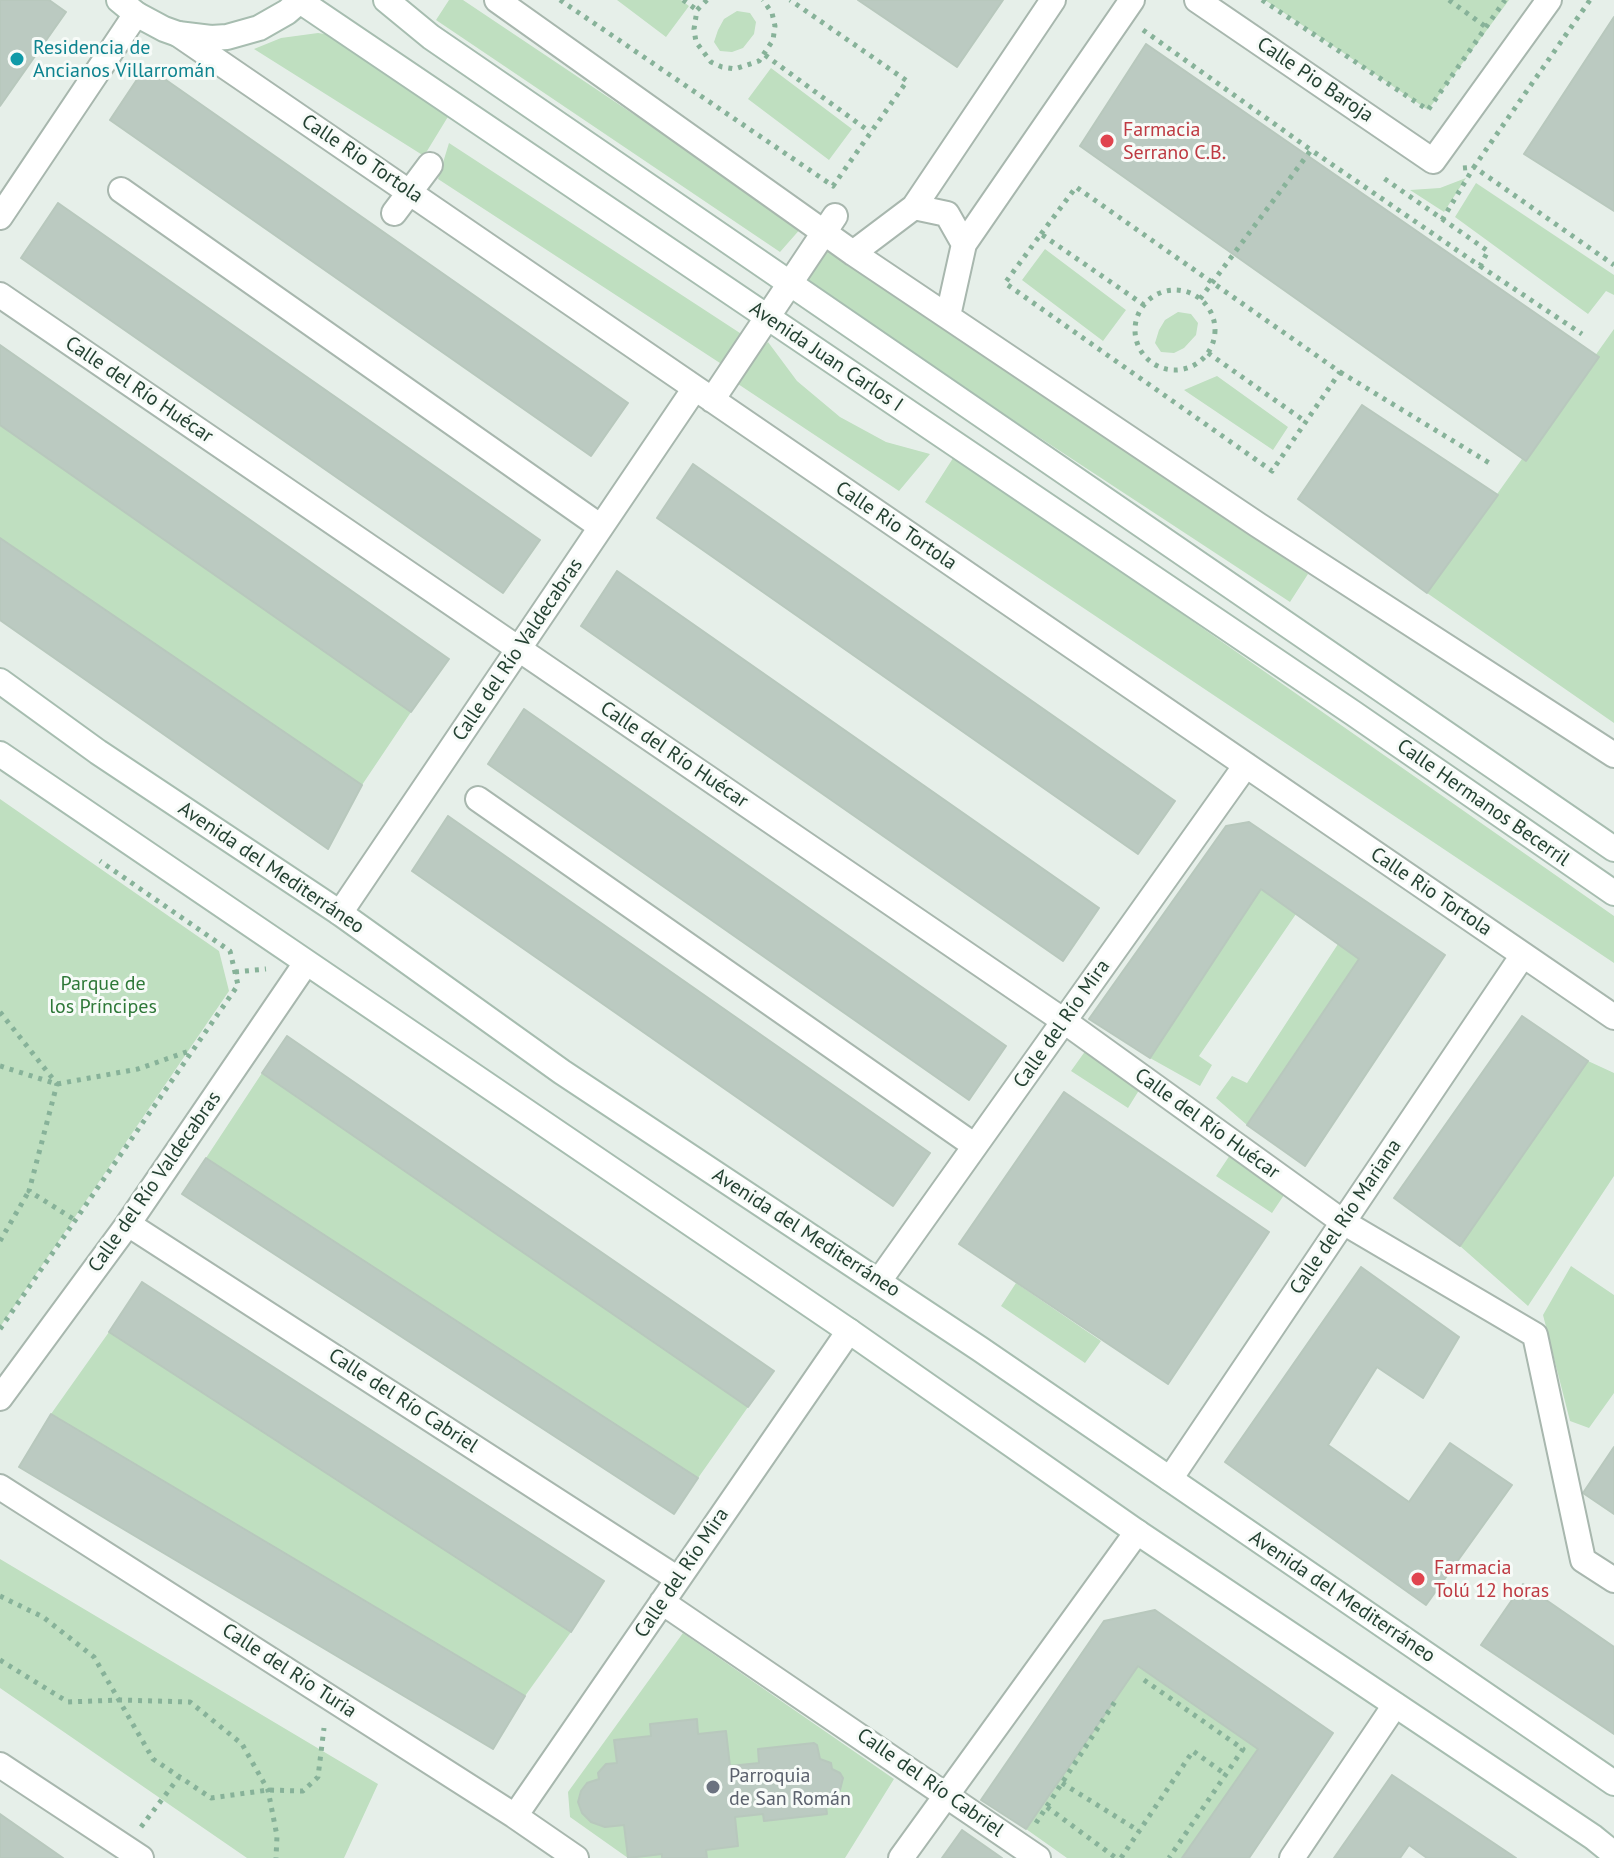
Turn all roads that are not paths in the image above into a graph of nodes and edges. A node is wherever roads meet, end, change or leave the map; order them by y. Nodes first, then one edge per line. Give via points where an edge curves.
1 (300, 0) edge
2 (386, 0) edge
3 (497, 0) edge
4 (1053, 0) edge
5 (1197, 0) edge
6 (1549, 0) edge
7 (128, 7) edge
8 (1127, 7) edge
9 (178, 34) junction
10 (430, 165) dead end
11 (121, 190) dead end
12 (410, 192) junction
13 (914, 207) junction
14 (394, 213) dead end
15 (0, 217) edge
16 (829, 224) junction
17 (964, 244) junction
18 (853, 253) junction
19 (790, 282) junction
20 (0, 295) edge
21 (948, 316) junction
22 (766, 317) junction
23 (704, 394) junction
24 (601, 527) junction
25 (518, 649) junction
26 (0, 681) edge
27 (1377, 685) joint
28 (1353, 713) joint
29 (0, 754) edge
30 (1614, 755) edge
31 (1246, 765) junction
32 (478, 799) dead end
33 (1614, 849) edge
34 (1614, 893) edge
35 (340, 913) junction
36 (1523, 955) junction
37 (306, 963) junction
38 (1614, 1017) edge
39 (1064, 1021) junction
40 (975, 1146) junction
41 (1343, 1222) junction
42 (128, 1224) junction
43 (879, 1281) junction
44 (849, 1331) junction
45 (0, 1398) edge
46 (1170, 1479) junction
47 (0, 1487) edge
48 (1137, 1532) junction
49 (678, 1579) junction
50 (1614, 1580) edge
51 (662, 1602) junction
52 (1395, 1705) junction
53 (0, 1765) edge
54 (1614, 1783) edge
55 (947, 1794) junction
56 (515, 1816) junction
57 (1029, 1852) edge
58 (133, 1853) edge
59 (1614, 1854) edge
60 (576, 1858) edge
61 (901, 1858) edge
62 (1292, 1858) edge

1 - 9 street via 273,21 243,33 211,38
1 - 22 street, Avenida Juan Carlos I
2 - 19 street, Avenida Juan Carlos I via 431,37
3 - 16 street
4 - 13 street
5 - 6 street, Calle Pio Baroja via 1433,161
7 - 9 street
7 - 15 street
8 - 17 street
9 - 12 street, Calle Rio Tortola
10 - 12 street
11 - 24 street
12 - 14 street
12 - 23 street, Calle Rio Tortola
13 - 17 street via 947,214
13 - 18 street
16 - 18 street
16 - 19 street, Calle del Río Valdecabras
17 - 21 street
18 - 21 street
19 - 22 street, Calle del Río Valdecabras
19 - 27 street, Avenida Juan Carlos I
20 - 25 street, Calle del Río Huécar
21 - 30 street
22 - 23 street, Calle del Río Valdecabras
22 - 28 street, Avenida Juan Carlos I
23 - 24 street, Calle del Río Valdecabras
23 - 31 street, Calle Rio Tortola
24 - 25 street, Calle del Río Valdecabras
25 - 35 street, Calle del Río Valdecabras
25 - 39 street, Calle del Río Huécar
26 - 35 street, Avenida del Mediterráneo
27 - 33 street, Calle Hermanos Becerril
28 - 34 street, Calle Hermanos Becerril
29 - 37 street
31 - 36 street, Calle Rio Tortola
31 - 39 street, Calle del Río Mira
32 - 40 street
35 - 43 street, Avenida del Mediterráneo via 562,1072
36 - 38 street, Calle Rio Tortola
36 - 41 street, Calle del Río Mariana
37 - 42 street, Calle del Río Valdecabras
37 - 44 street
39 - 40 street, Calle del Río Mira
39 - 41 street, Calle del Río Huécar
40 - 43 street, Calle del Río Mira
41 - 46 street, Calle del Río Mariana
41 - 50 street, Calle del Río Huécar via 1535,1335 1583,1560
42 - 45 street, Calle del Río Valdecabras
42 - 49 street, Calle del Río Cabriel
43 - 46 street, Avenida del Mediterráneo
44 - 48 street
44 - 49 street, Calle del Río Mira
46 - 54 street, Avenida del Mediterráneo
47 - 56 street, Calle del Río Turia
48 - 52 street
48 - 55 street
49 - 51 street, Calle del Río Mira
51 - 55 street, Calle del Río Cabriel
51 - 56 street, Calle del Río Mira
52 - 59 street
52 - 62 street
53 - 58 street
55 - 57 street, Calle del Río Cabriel
55 - 61 street
56 - 60 street, Calle del Río Turia

